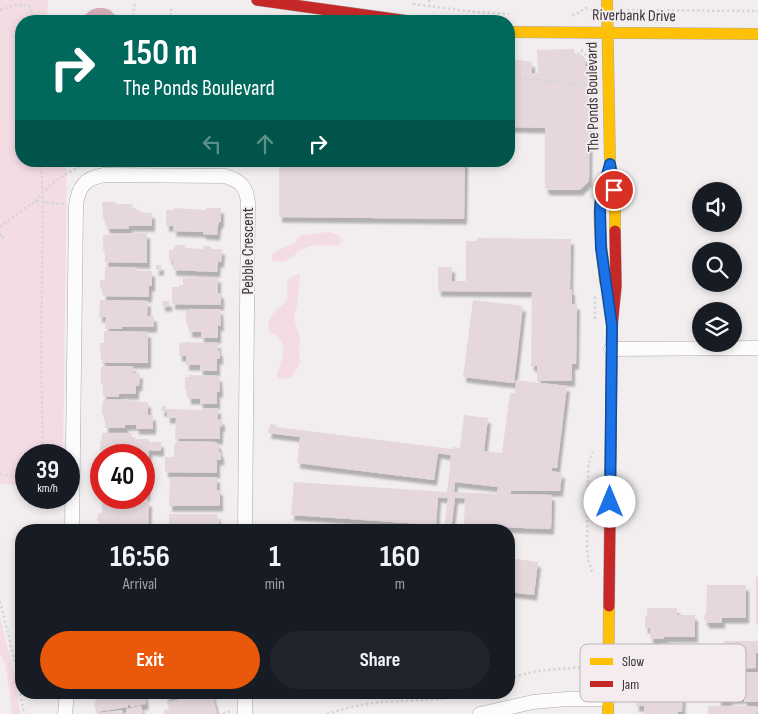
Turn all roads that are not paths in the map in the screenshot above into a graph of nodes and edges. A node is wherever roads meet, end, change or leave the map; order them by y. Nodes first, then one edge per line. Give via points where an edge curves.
1 (257, 0) edge
2 (607, 0) edge
3 (365, 15) edge
4 (515, 32) edge
5 (608, 32) junction
6 (758, 34) edge
7 (758, 348) edge
8 (611, 349) junction
9 (72, 524) edge
10 (245, 524) edge
11 (608, 644) edge
12 (66, 699) edge
13 (245, 699) edge
14 (580, 699) edge
15 (65, 714) edge
16 (245, 714) edge
17 (480, 714) edge

1 - 3 street
2 - 5 street, The Ponds Boulevard
4 - 5 street, Riverbank Drive
5 - 6 street, Riverbank Drive
5 - 8 street, The Ponds Boulevard via 610,164 601,197 600,233 612,326
7 - 8 street
8 - 11 street, The Ponds Boulevard
9 - 10 street, Pebble Crescent via 76,203 84,183 104,175 225,176 236,180 246,190
12 - 15 street
13 - 16 street
14 - 17 street via 533,702

